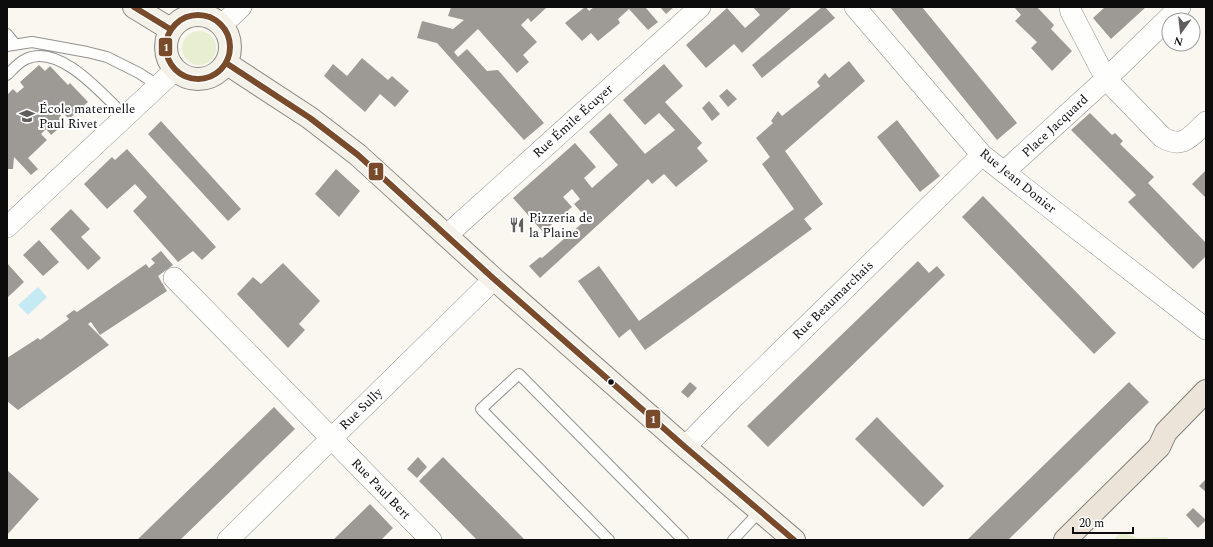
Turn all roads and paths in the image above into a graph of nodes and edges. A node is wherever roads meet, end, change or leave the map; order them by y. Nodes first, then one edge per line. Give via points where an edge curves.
1 (134, 7) edge
2 (241, 7) edge
3 (700, 7) edge
4 (855, 7) edge
5 (1070, 7) edge
6 (1180, 7) edge
7 (222, 25) junction
8 (170, 29) junction
9 (7, 34) edge
10 (11, 45) edge
11 (226, 63) junction
12 (175, 70) junction
13 (7, 75) edge
14 (1106, 79) junction
15 (159, 86) junction
16 (125, 116) junction
17 (1206, 122) edge
18 (982, 155) junction
19 (1004, 172) junction
20 (7, 227) edge
21 (447, 235) junction
22 (174, 278) dead end
23 (494, 279) junction
24 (1206, 329) edge
25 (1206, 391) edge
26 (331, 438) junction
27 (685, 447) junction
28 (760, 511) junction
29 (228, 540) edge
30 (431, 540) edge
31 (609, 540) edge
32 (683, 540) edge
33 (733, 540) edge
34 (794, 540) edge
35 (1065, 540) edge

1 - 8 main road
2 - 7 street
3 - 21 street, Rue Émile Écuyer
4 - 18 street, Rue Jean Donier
5 - 14 street
6 - 14 street, Place Jacquard
7 - 8 main road via 212,18 189,15 178,20
7 - 11 main road via 230,43
8 - 12 main road via 166,37 166,55
9 - 10 lane
10 - 15 lane via 32,42 108,57
11 - 12 main road via 220,71 202,79 183,76
11 - 21 main road via 332,134
12 - 15 street
13 - 16 lane via 26,59 40,56 55,59 67,64 84,77
14 - 17 street via 1169,142 1184,141
14 - 19 street, Place Jacquard
15 - 16 street
16 - 20 street
18 - 19 street, Rue Jean Donier
18 - 27 street, Rue Beaumarchais
19 - 24 street, Rue Jean Donier
21 - 23 main road
22 - 26 street, Rue Paul Bert
23 - 26 street, Rue Sully
23 - 27 main road
25 - 35 main road via 1166,432 1159,447
26 - 29 street, Rue Sully
26 - 30 street, Rue Paul Bert
27 - 28 main road
28 - 33 lane
28 - 34 main road
31 - 32 lane via 481,409 519,374

